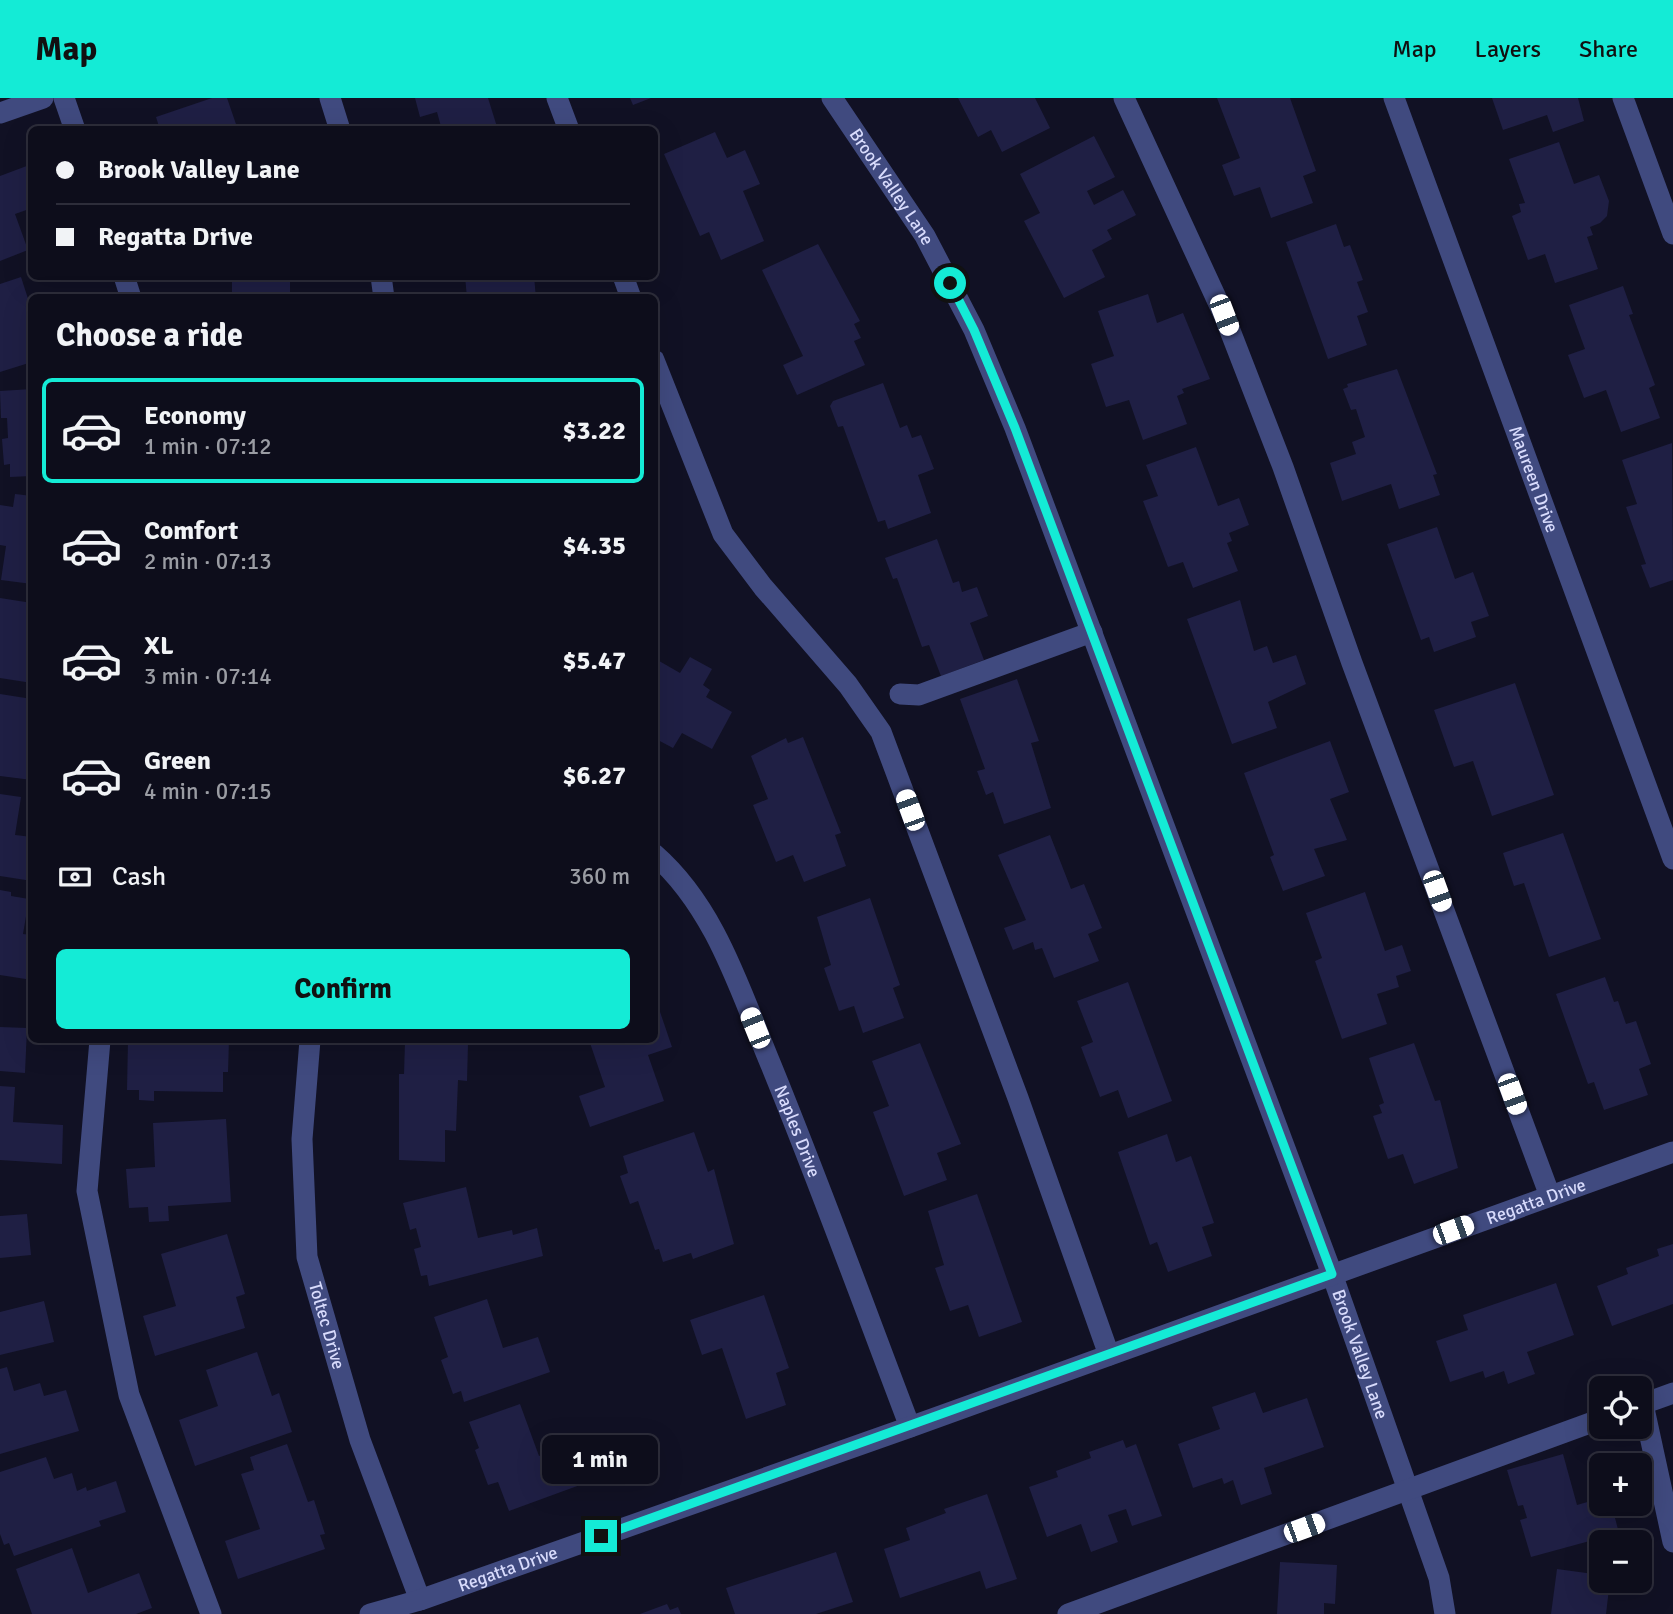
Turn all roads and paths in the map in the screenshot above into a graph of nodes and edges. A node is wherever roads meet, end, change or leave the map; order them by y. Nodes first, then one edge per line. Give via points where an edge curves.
1 (43, 98) edge
2 (64, 98) edge
3 (330, 98) edge
4 (557, 98) edge
5 (832, 98) edge
6 (1124, 98) edge
7 (1394, 98) edge
8 (1623, 98) edge
9 (0, 113) edge
10 (74, 126) edge
11 (339, 126) edge
12 (568, 126) edge
13 (1673, 234) edge
14 (658, 370) edge
15 (1092, 632) junction
16 (900, 694) dead end
17 (658, 857) edge
18 (1673, 859) edge
19 (100, 1043) edge
20 (310, 1043) edge
21 (1673, 1152) edge
22 (1550, 1196) junction
23 (1332, 1274) junction
24 (1109, 1355) junction
25 (1673, 1392) edge
26 (1652, 1400) edge
27 (1589, 1423) edge
28 (910, 1427) junction
29 (1649, 1439) edge
30 (1408, 1489) junction
31 (1673, 1542) edge
32 (420, 1600) junction
33 (211, 1614) edge
34 (370, 1614) edge
35 (1068, 1614) edge
36 (1446, 1614) edge

1 - 9 street
2 - 10 street
3 - 11 street
4 - 12 street
5 - 15 street, Brook Valley Lane via 925,236 974,330
6 - 22 street via 1239,353
7 - 18 street, Maureen Drive
8 - 13 street
14 - 24 street via 723,534 848,685 881,732
15 - 16 street via 919,695
15 - 23 street, Brook Valley Lane
17 - 28 street, Naples Drive via 676,873 716,933
19 - 33 street via 87,1191 129,1395
20 - 32 street, Toltec Drive via 302,1139 307,1256 360,1440
21 - 22 street, Regatta Drive
22 - 23 street, Regatta Drive
23 - 24 street, Regatta Drive
23 - 30 street, Brook Valley Lane
24 - 28 street, Regatta Drive
25 - 26 street
27 - 30 street
28 - 32 street, Regatta Drive
29 - 31 street
30 - 35 street
30 - 36 street, Brook Valley Lane via 1439,1578
32 - 34 street, Regatta Drive

